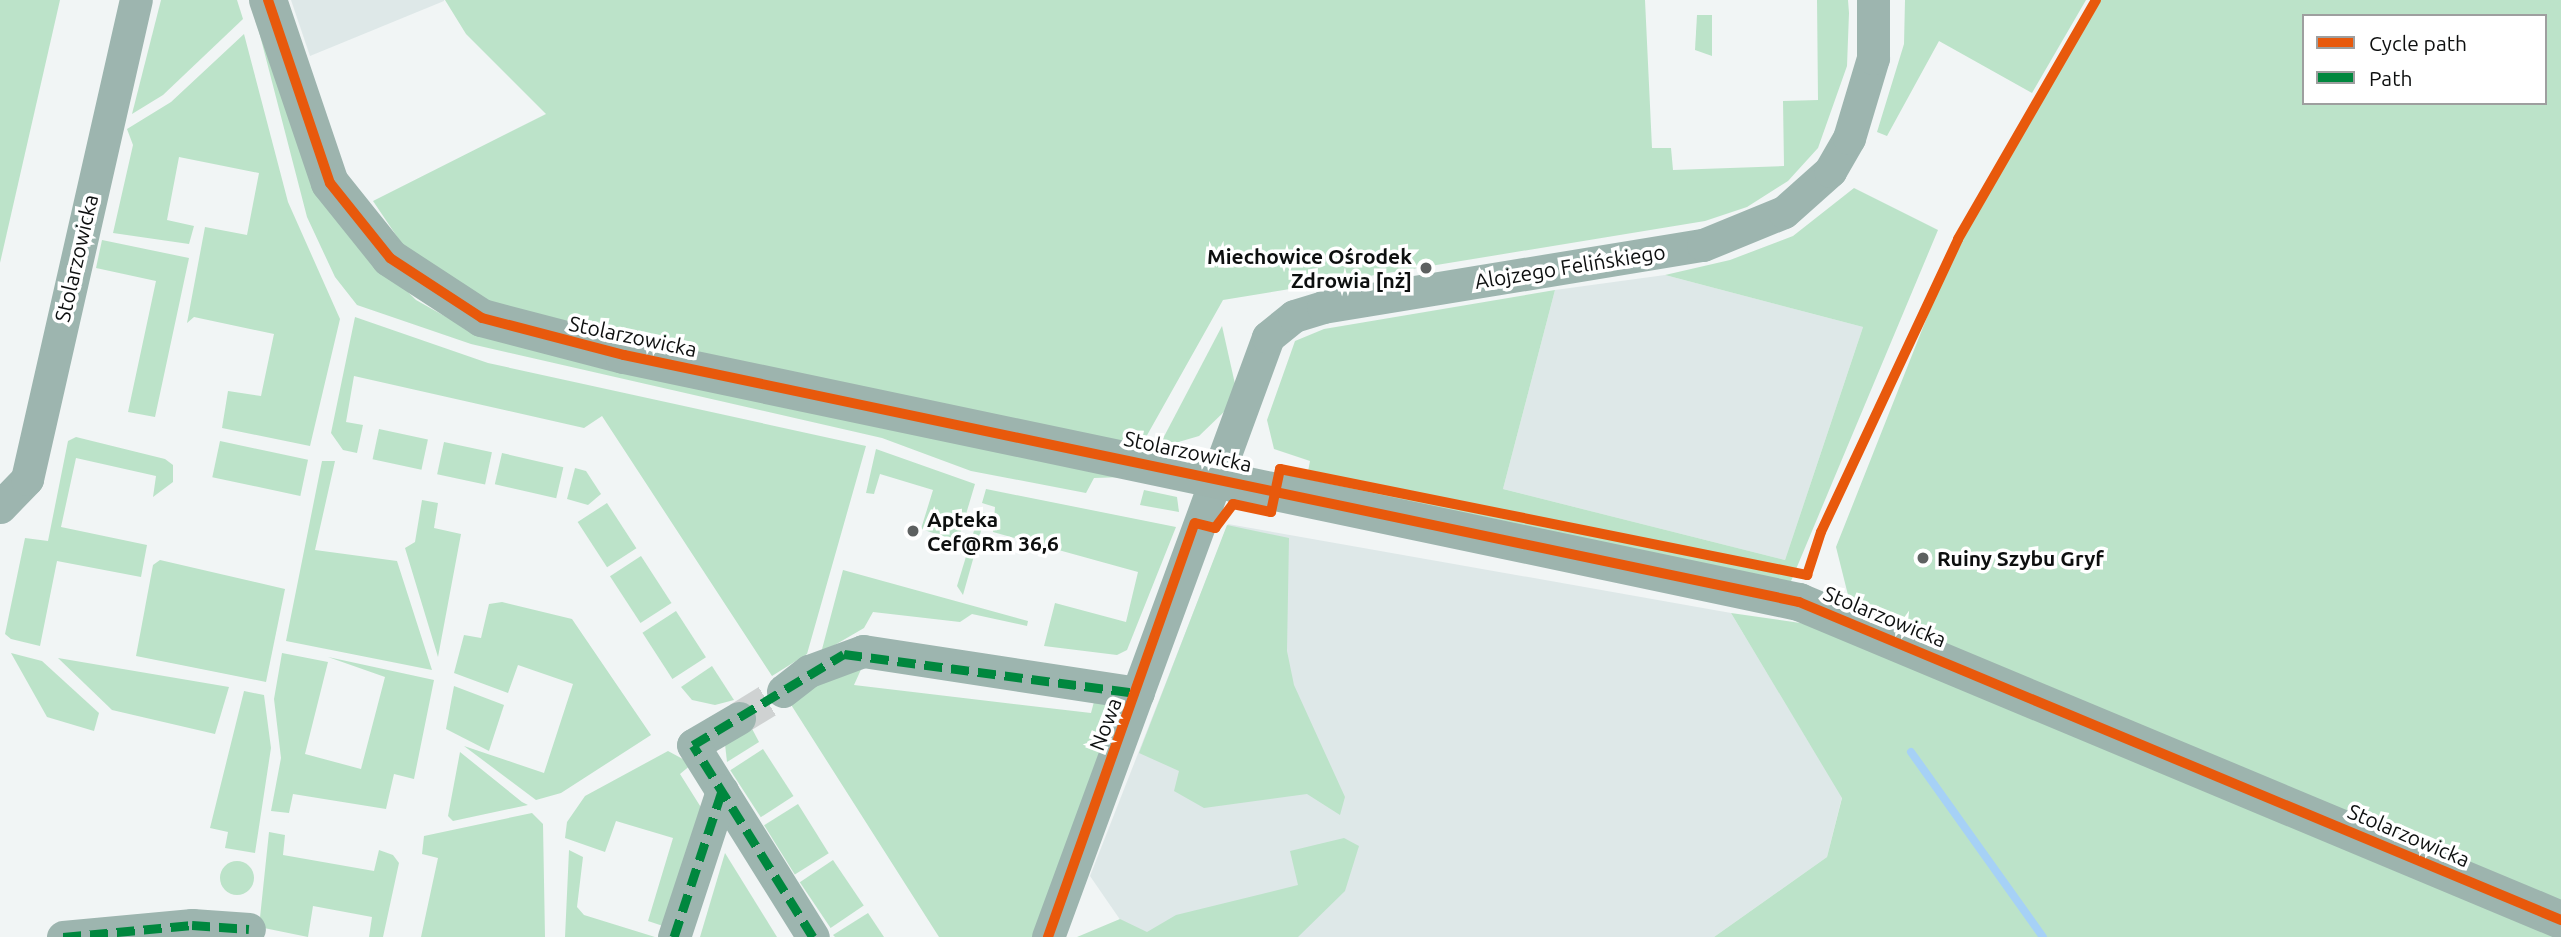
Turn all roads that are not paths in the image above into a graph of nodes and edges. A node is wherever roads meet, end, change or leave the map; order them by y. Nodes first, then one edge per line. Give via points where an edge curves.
1 (136, 0) edge
2 (268, 0) edge
3 (1874, 0) edge
4 (1214, 476) junction
5 (0, 507) edge
6 (783, 691) tunnel mouth
7 (1138, 693) junction
8 (739, 718) tunnel mouth
9 (722, 791) junction
10 (2561, 920) edge
11 (249, 929) dead end
12 (63, 937) edge
13 (674, 937) edge
14 (813, 937) edge
15 (1048, 937) edge

1 - 5 street, Stolarzowicka via 27,478
2 - 4 street, Stolarzowicka via 330,183 390,258 482,318 624,355
3 - 4 street, Alojzego Felińskiego via 1873,58 1849,138 1830,171 1784,212 1703,245 1294,316 1268,337 1253,365
4 - 7 street, Nowa
4 - 10 street, Stolarzowicka via 1800,602
6 - 7 street via 809,671 863,651
7 - 15 street, Nowa
8 - 9 street via 693,745
9 - 13 street
9 - 14 street
11 - 12 street via 192,925

